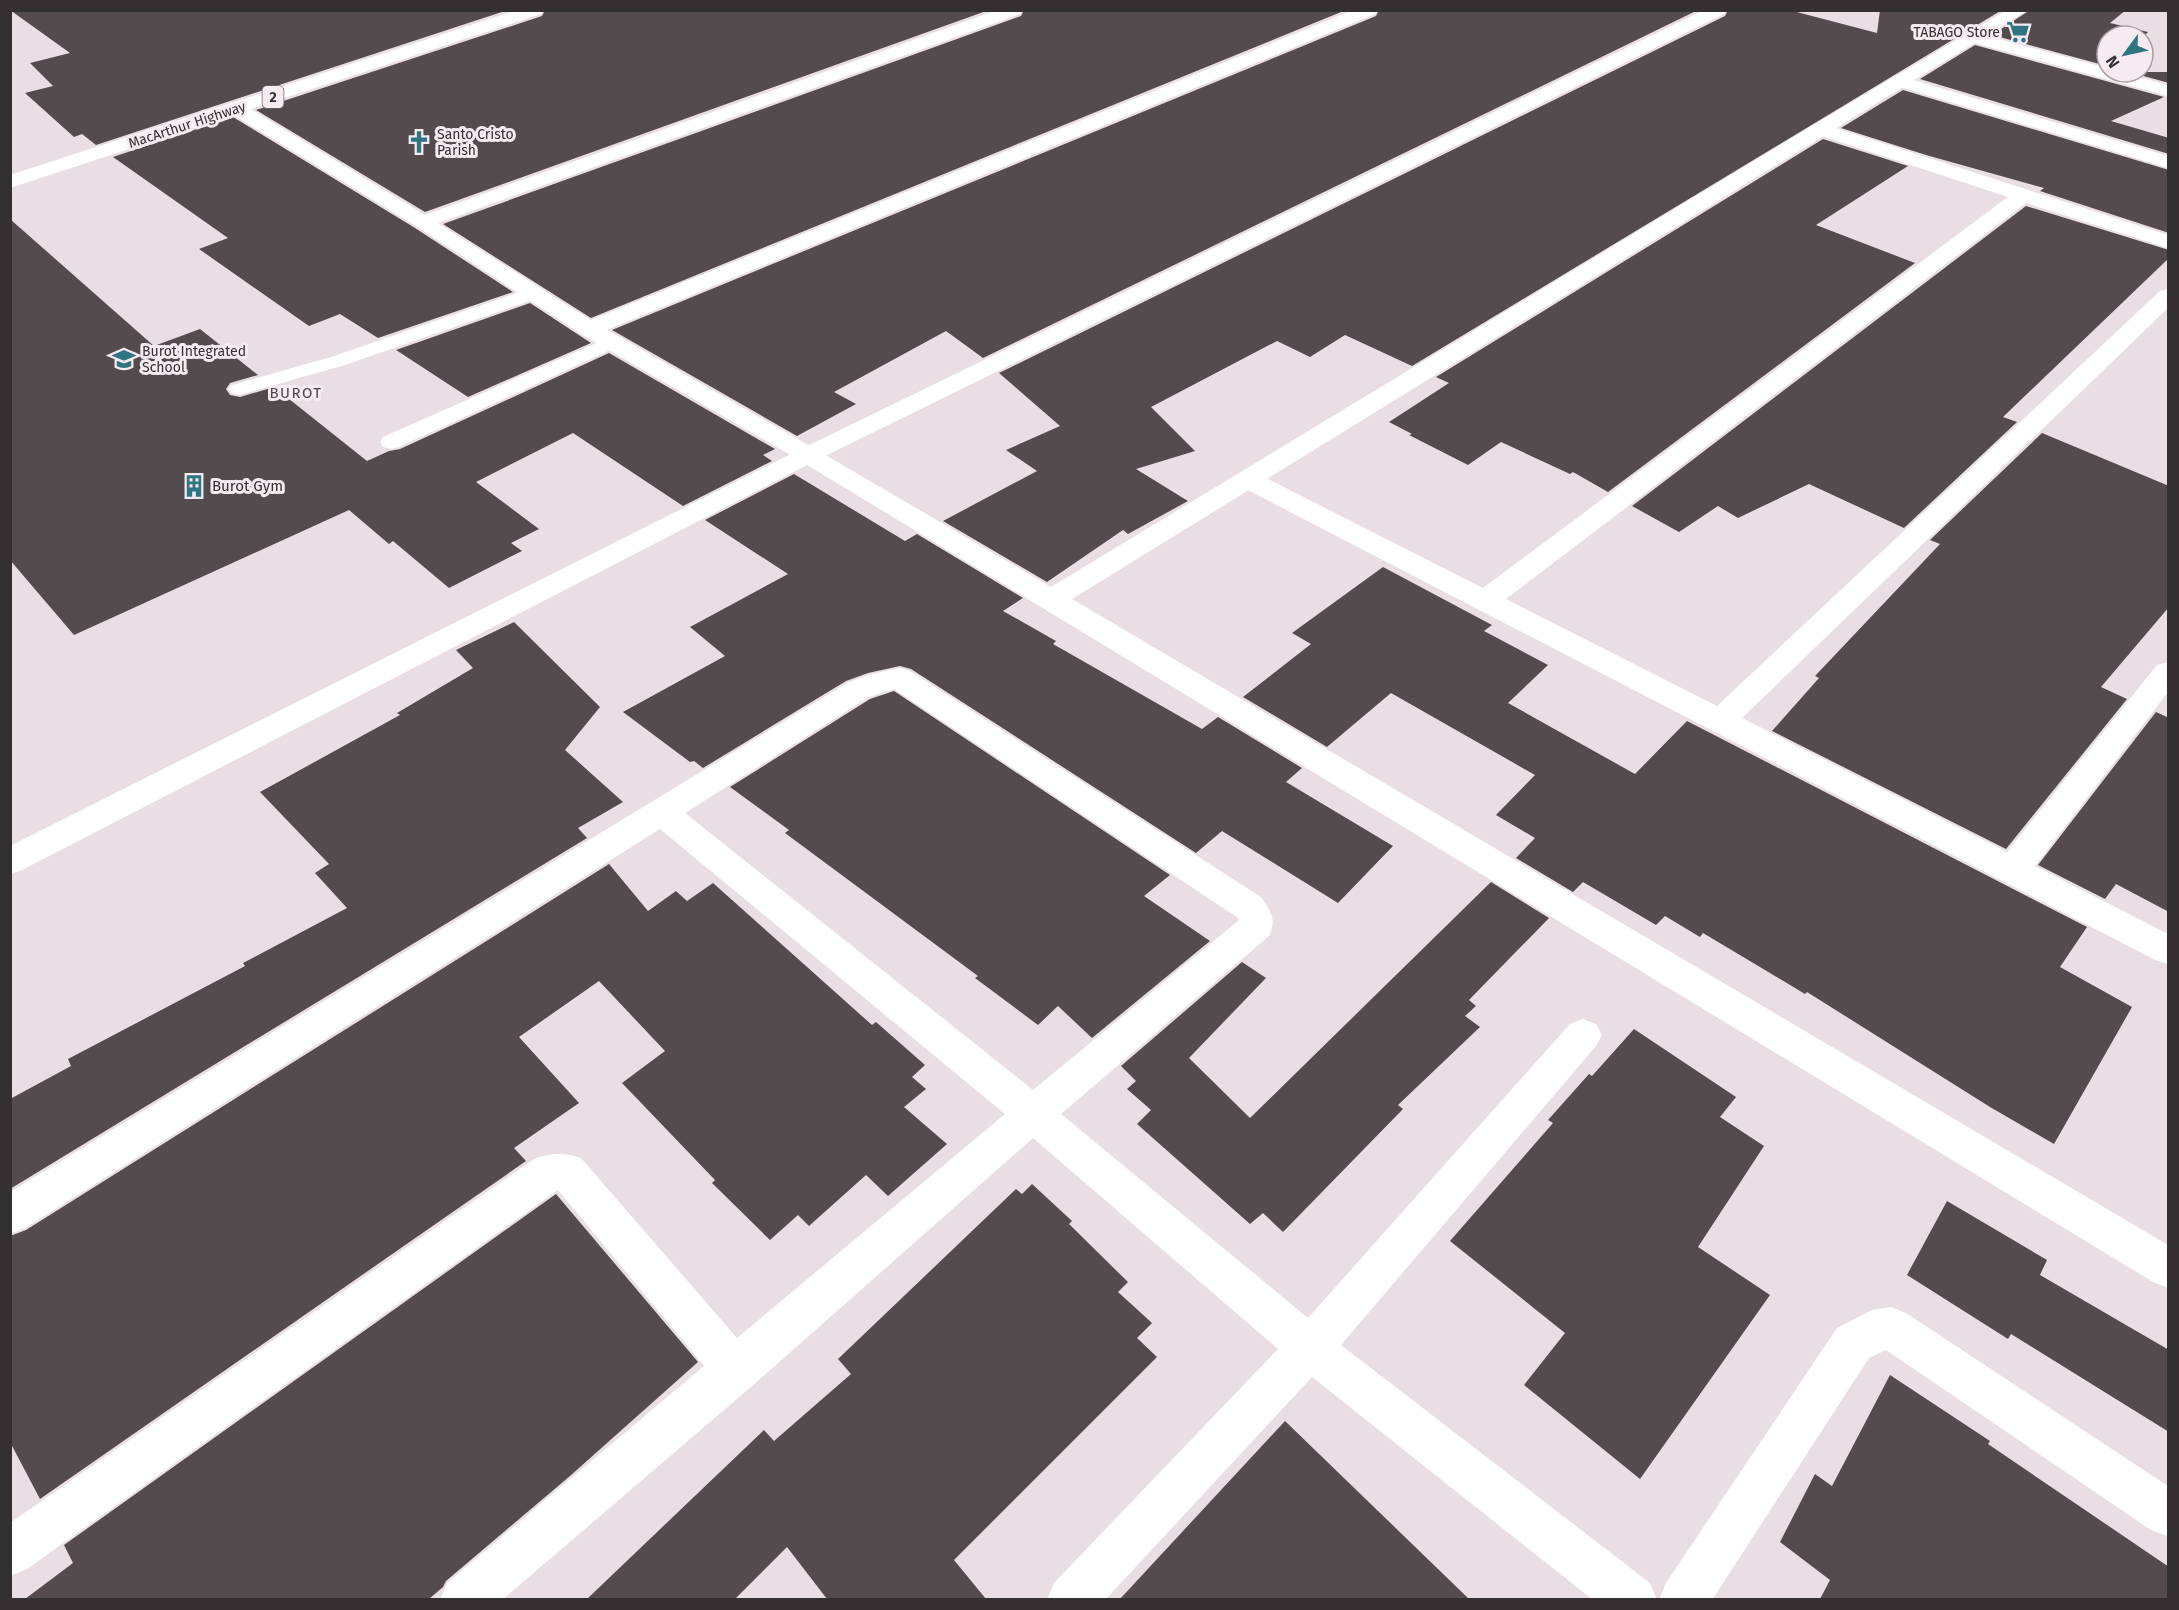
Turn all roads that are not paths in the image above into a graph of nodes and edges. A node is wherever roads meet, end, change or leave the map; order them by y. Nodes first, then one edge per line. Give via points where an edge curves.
1 (535, 10) edge
2 (1014, 10) edge
3 (1369, 10) edge
4 (1718, 10) edge
5 (2020, 10) edge
6 (1974, 37) junction
7 (2169, 70) edge
8 (1900, 81) junction
9 (2148, 85) junction
10 (2169, 91) edge
11 (237, 109) junction
12 (1820, 129) junction
13 (2169, 162) edge
14 (10, 182) edge
15 (2022, 196) junction
16 (423, 222) junction
17 (2169, 242) edge
18 (534, 293) junction
19 (2169, 296) edge
20 (589, 329) junction
21 (612, 342) junction
22 (239, 389) dead end
23 (390, 442) dead end
24 (808, 455) junction
25 (1249, 480) junction
26 (1050, 600) junction
27 (1485, 602) junction
28 (2169, 672) edge
29 (1721, 720) junction
30 (662, 812) junction
31 (10, 861) edge
32 (2013, 870) junction
33 (2169, 950) edge
34 (1583, 1035) dead end
35 (1032, 1113) junction
36 (10, 1215) edge
37 (2169, 1268) edge
38 (1310, 1348) junction
39 (736, 1370) junction
40 (2169, 1513) edge
41 (10, 1552) edge
42 (464, 1599) edge
43 (1071, 1599) edge
44 (1633, 1599) edge
45 (1683, 1599) edge

1 - 11 main road, MacArthur Highway / 2
2 - 16 main road
3 - 20 main road
4 - 24 main road
5 - 6 main road
6 - 8 main road
6 - 9 main road
7 - 9 main road
8 - 12 main road
8 - 13 main road
9 - 10 main road
11 - 14 main road, MacArthur Highway / 2
11 - 16 main road
12 - 15 main road
12 - 25 main road
15 - 17 main road
15 - 27 main road
16 - 18 main road
18 - 20 main road
18 - 22 lane via 338,361
19 - 29 main road
20 - 21 main road
21 - 23 lane
21 - 24 main road
24 - 26 main road
24 - 31 main road
25 - 26 main road
25 - 27 main road
26 - 37 main road
27 - 29 main road
28 - 32 main road
29 - 32 main road
30 - 35 main road
30 - 35 main road via 858,690 899,678 1249,907 1256,926
30 - 36 main road
32 - 33 main road
34 - 38 main road
35 - 38 main road
35 - 39 main road
38 - 43 main road
38 - 44 main road
39 - 41 main road via 567,1171 548,1172
39 - 42 main road
40 - 45 main road via 1891,1328 1872,1331 1853,1343

